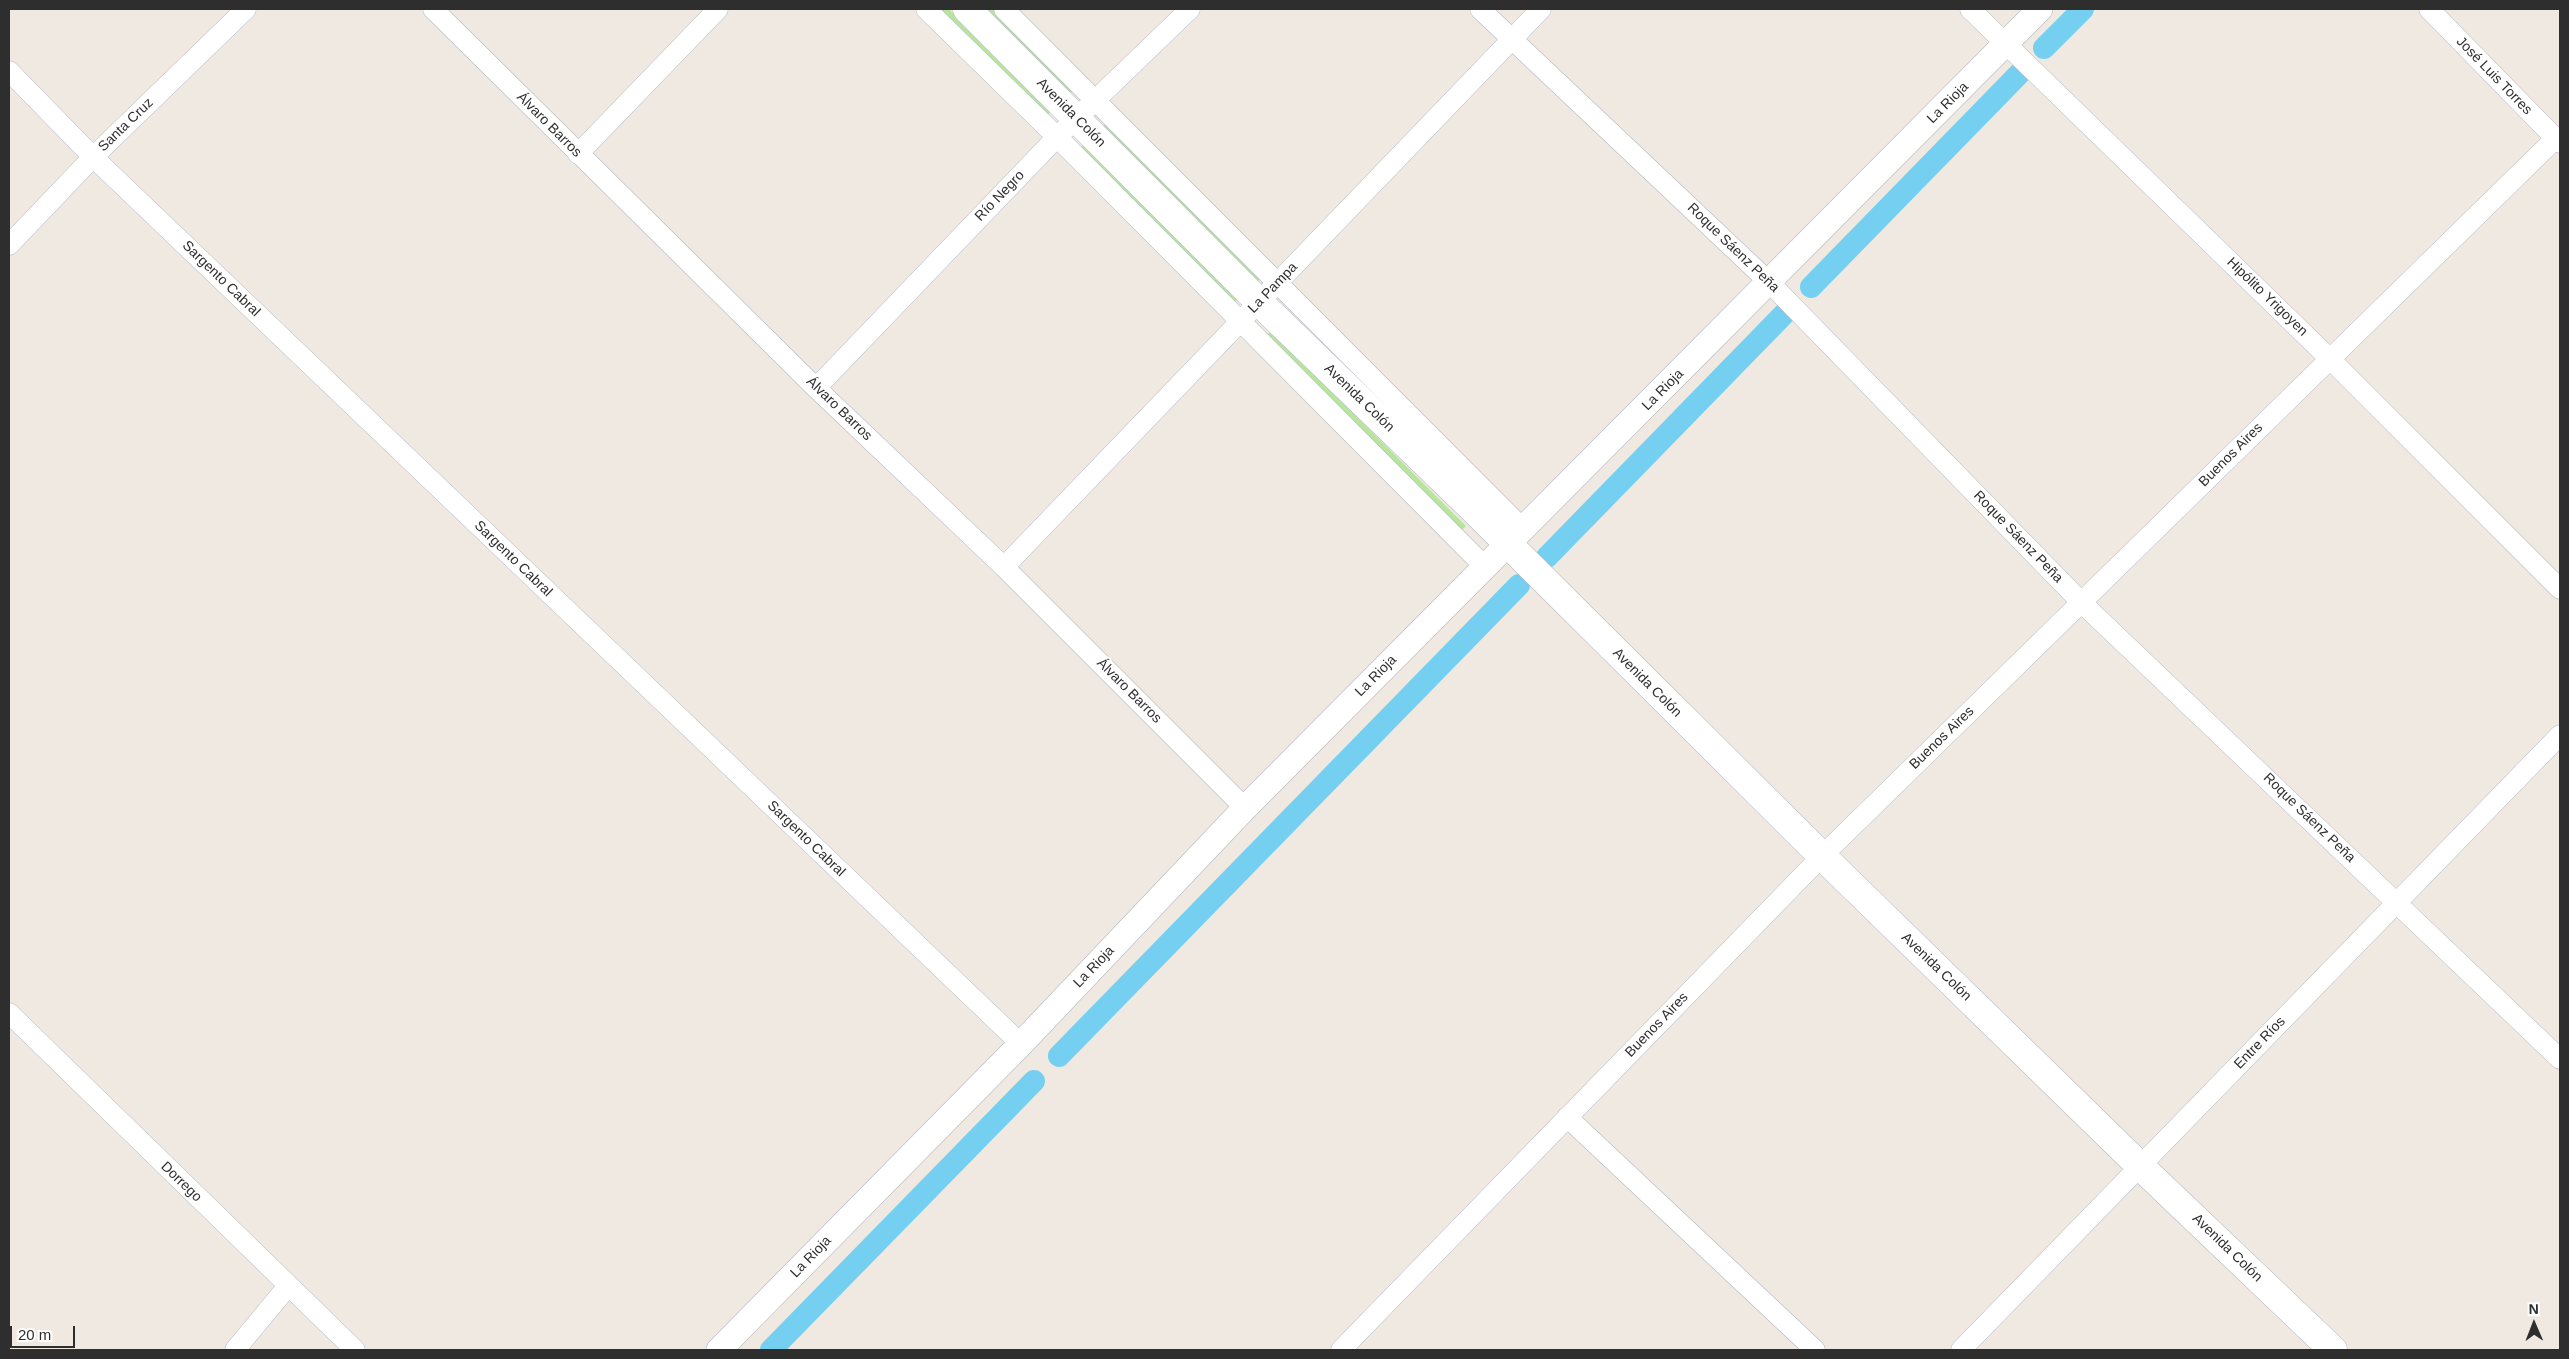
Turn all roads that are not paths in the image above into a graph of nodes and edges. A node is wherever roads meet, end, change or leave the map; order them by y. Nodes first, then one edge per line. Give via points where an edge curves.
1 (246, 9) edge
2 (433, 9) edge
3 (718, 9) edge
4 (926, 9) edge
5 (967, 9) edge
6 (1004, 9) edge
7 (1190, 9) edge
8 (1480, 9) edge
9 (1541, 9) edge
10 (1970, 9) edge
11 (2040, 9) edge
12 (2429, 9) edge
13 (1512, 37) junction
14 (2007, 43) junction
15 (9, 71) edge
16 (1076, 119) junction
17 (2558, 140) edge
18 (578, 154) junction
19 (93, 157) junction
20 (9, 246) edge
21 (1770, 283) junction
22 (1278, 284) junction
23 (1250, 312) junction
24 (2329, 358) junction
25 (816, 388) junction
26 (1515, 537) junction
27 (1004, 567) junction
28 (1485, 568) junction
29 (2560, 589) edge
30 (2082, 603) junction
31 (2560, 735) edge
32 (1246, 808) junction
33 (1822, 856) junction
34 (2397, 902) junction
35 (9, 1013) edge
36 (1020, 1044) junction
37 (2560, 1059) edge
38 (1568, 1117) junction
39 (2140, 1166) junction
40 (288, 1286) junction
41 (235, 1350) edge
42 (355, 1350) edge
43 (720, 1350) edge
44 (1341, 1350) edge
45 (1815, 1350) edge
46 (1961, 1350) edge
47 (2333, 1350) edge

1 - 19 street, Santa Cruz
2 - 18 street, Álvaro Barros
3 - 18 street
4 - 16 street, Avenida Colón
5 - 16 main road, Avenida Colón
6 - 16 street, Avenida Colón
7 - 16 street, Río Negro
8 - 13 street, Roque Sáenz Peña
9 - 13 street, La Pampa
10 - 14 street, Hipólito Yrigoyen
11 - 14 street, La Rioja
12 - 17 street, José Luis Torres
13 - 21 street, Roque Sáenz Peña
13 - 22 street, La Pampa
14 - 21 street, La Rioja
14 - 24 street, Hipólito Yrigoyen
15 - 19 street, Sargento Cabral
16 - 22 street, Avenida Colón
16 - 23 main road, Avenida Colón
16 - 25 street, Río Negro
17 - 24 street, Buenos Aires
18 - 25 street, Álvaro Barros
19 - 20 street, Santa Cruz
19 - 36 street, Sargento Cabral
21 - 26 street, La Rioja
21 - 30 street, Roque Sáenz Peña
22 - 23 street, La Pampa
22 - 26 street, Avenida Colón
23 - 26 main road, Avenida Colón
23 - 27 street, La Pampa
23 - 28 street, Avenida Colón
24 - 29 street, Hipólito Yrigoyen
24 - 30 street, Buenos Aires
25 - 27 street, Álvaro Barros
26 - 28 street, La Rioja
26 - 33 main road, Avenida Colón
27 - 32 street, Álvaro Barros
28 - 32 street, La Rioja
30 - 33 street, Buenos Aires
30 - 34 street, Roque Sáenz Peña
31 - 34 street, Entre Ríos
32 - 36 street, La Rioja
33 - 38 street, Buenos Aires
33 - 39 main road, Avenida Colón
34 - 37 street, Roque Sáenz Peña
34 - 39 street, Entre Ríos
35 - 40 street, Dorrego
36 - 43 street, La Rioja
38 - 44 street, Buenos Aires
38 - 45 street
39 - 46 street, Entre Ríos
39 - 47 main road, Avenida Colón
40 - 41 street
40 - 42 street, Dorrego

